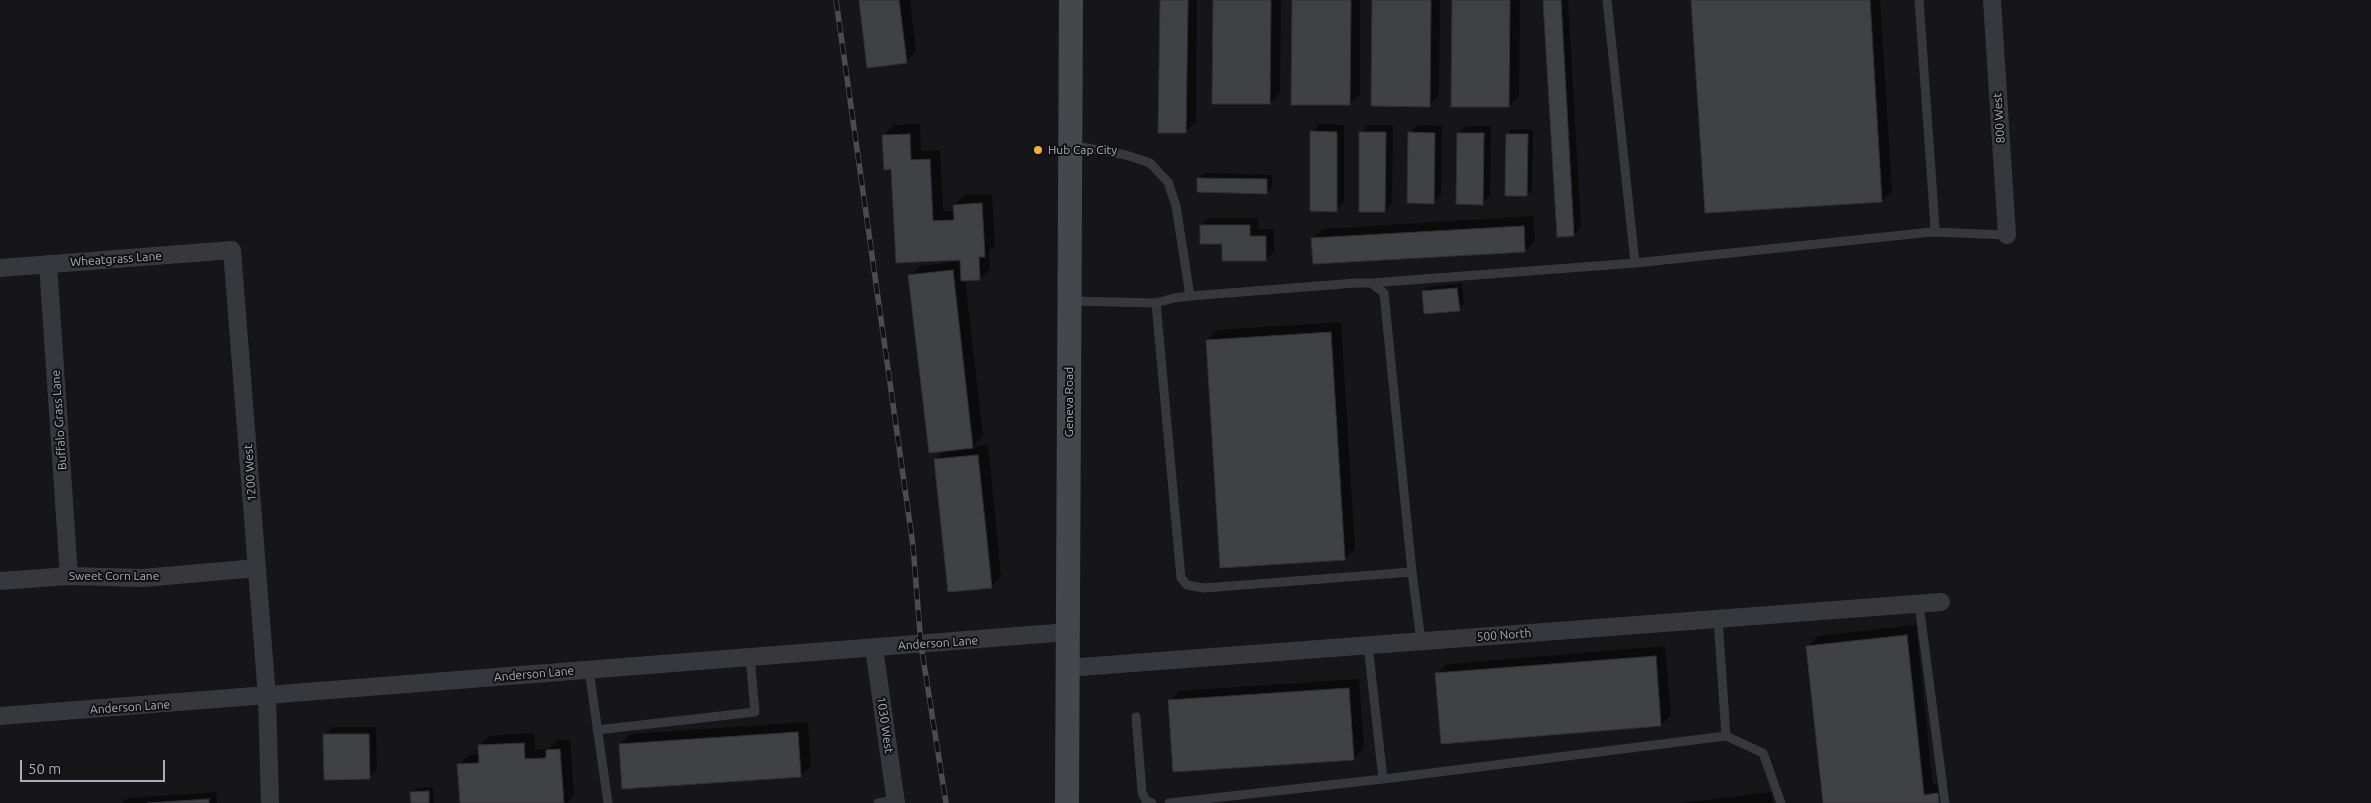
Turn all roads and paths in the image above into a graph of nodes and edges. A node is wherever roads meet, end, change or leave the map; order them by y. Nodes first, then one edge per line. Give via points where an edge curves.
1 (1071, 0) edge
2 (1607, 0) edge
3 (1919, 0) edge
4 (1992, 0) edge
5 (1070, 145) junction
6 (1932, 232) junction
7 (2006, 235) joint
8 (232, 250) joint
9 (1635, 263) junction
10 (48, 264) junction
11 (0, 268) edge
12 (1371, 284) junction
13 (1190, 296) junction
14 (1069, 301) junction
15 (1156, 303) junction
16 (257, 568) junction
17 (1412, 572) junction
18 (69, 576) junction
19 (0, 581) edge
20 (1941, 602) dead end
21 (1919, 604) junction
22 (1718, 619) junction
23 (1068, 632) junction
24 (1421, 641) junction
25 (1368, 645) junction
26 (874, 648) junction
27 (750, 657) junction
28 (1067, 668) junction
29 (589, 670) junction
30 (267, 697) junction
31 (0, 716) edge
32 (1136, 717) dead end
33 (598, 730) junction
34 (1726, 736) junction
35 (1383, 779) junction
36 (890, 802) edge
37 (270, 803) edge
38 (608, 803) edge
39 (1067, 803) edge
40 (1152, 803) edge
41 (1169, 803) edge
42 (1781, 803) edge
43 (1945, 803) edge

1 - 5 main road, Geneva Road
2 - 9 lane
3 - 6 lane via 1935,227
4 - 7 street, 800 West
5 - 13 lane via 1126,155 1150,163 1168,182 1176,206
5 - 14 main road, Geneva Road
6 - 7 lane
6 - 9 lane
8 - 10 street, Wheatgrass Lane
8 - 16 street, 1200 West
9 - 12 lane
10 - 11 street, Wheatgrass Lane
10 - 18 street, Buffalo Grass Lane
12 - 13 lane
12 - 17 lane via 1384,294
13 - 15 lane
14 - 15 lane
14 - 23 main road, Geneva Road
15 - 17 lane via 1182,578 1187,585 1204,588
16 - 18 street, Sweet Corn Lane via 143,578
16 - 30 street, 1200 West
17 - 24 lane
18 - 19 street, Sweet Corn Lane
20 - 21 street, 500 North
21 - 22 street, 500 North
21 - 43 lane
22 - 24 street, 500 North
22 - 34 lane
23 - 26 street, Anderson Lane
23 - 28 main road, Geneva Road
24 - 25 street, 500 North
25 - 28 street, 500 North
25 - 35 lane
26 - 27 street, Anderson Lane
26 - 36 street, 1030 West
27 - 29 street, Anderson Lane
27 - 33 lane via 755,712
28 - 39 main road, Geneva Road
29 - 30 street, Anderson Lane
29 - 33 lane
30 - 31 street, Anderson Lane
30 - 37 street, 1200 West
32 - 40 lane via 1142,792 1146,801
33 - 38 lane
34 - 35 lane
34 - 42 lane via 1762,753
35 - 41 lane

